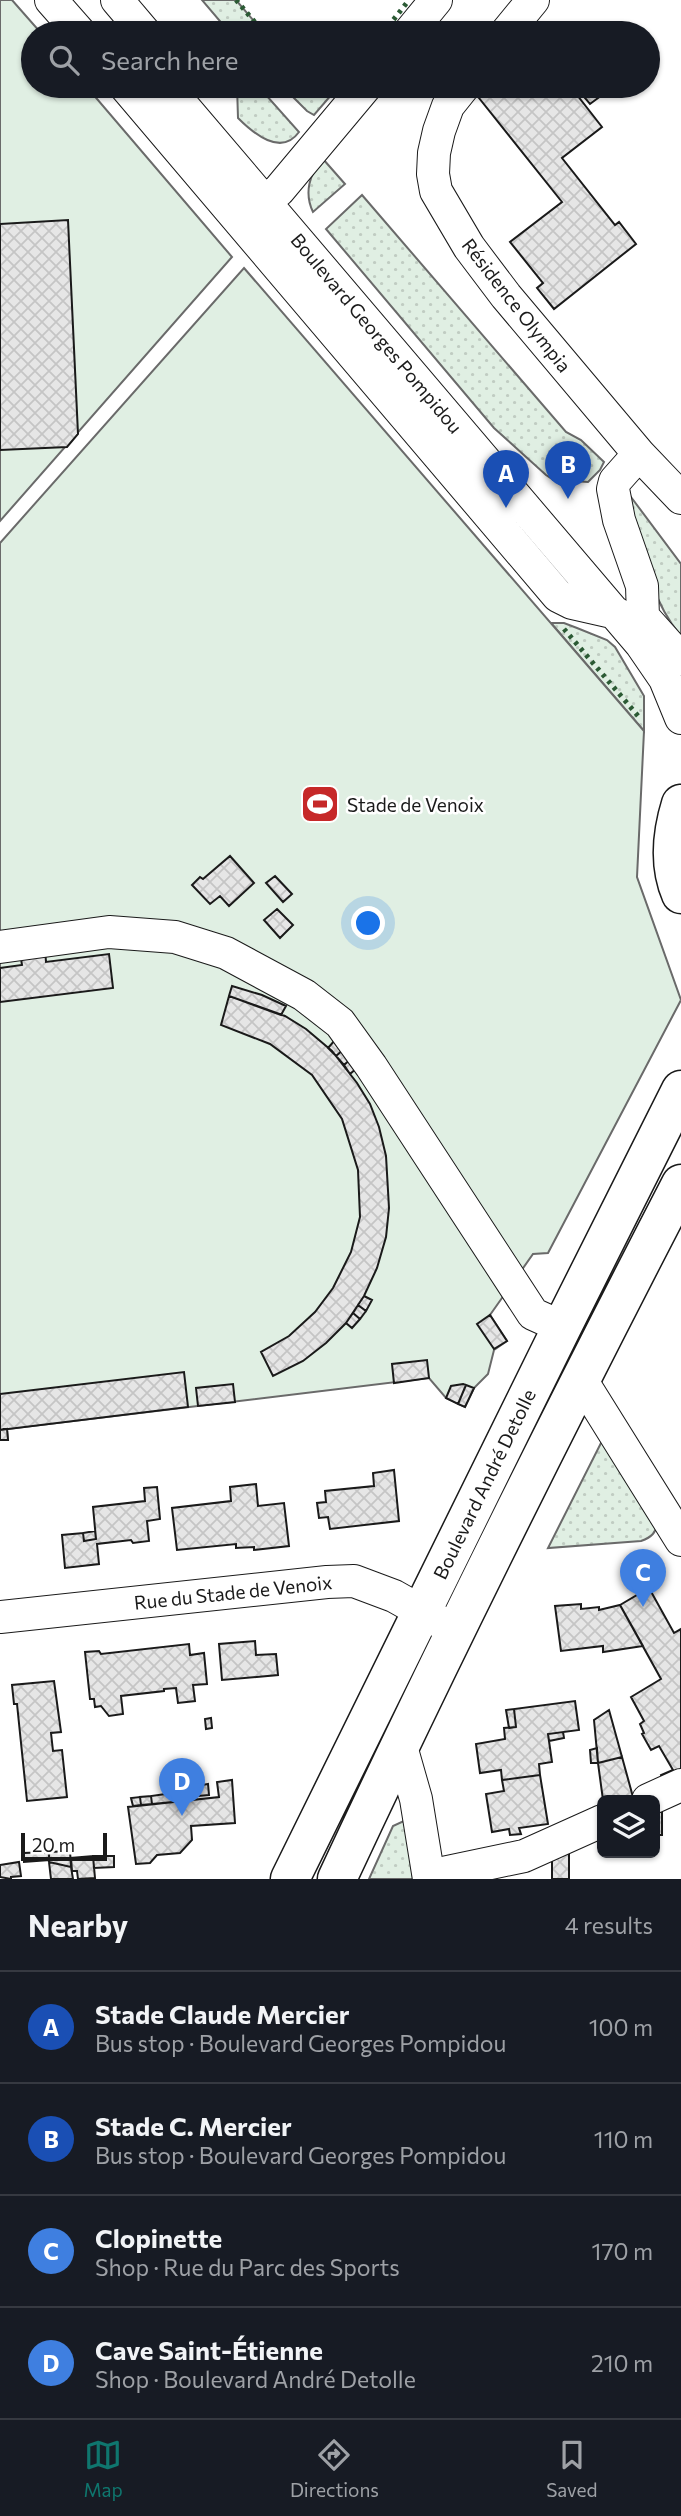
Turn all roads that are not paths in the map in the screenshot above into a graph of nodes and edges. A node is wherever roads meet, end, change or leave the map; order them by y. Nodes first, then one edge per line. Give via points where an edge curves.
1 (51, 0) edge
2 (92, 0) edge
3 (117, 0) edge
4 (436, 0) edge
5 (533, 0) edge
6 (69, 21) edge
7 (110, 21) edge
8 (135, 21) edge
9 (422, 21) edge
10 (516, 21) edge
11 (139, 98) edge
12 (176, 98) edge
13 (197, 98) edge
14 (356, 98) edge
15 (454, 98) edge
16 (262, 205) junction
17 (639, 454) junction
18 (681, 498) edge
19 (630, 615) junction
20 (681, 659) edge
21 (681, 718) edge
22 (681, 804) edge
23 (681, 894) edge
24 (0, 947) edge
25 (681, 1090) edge
26 (681, 1184) edge
27 (562, 1327) junction
28 (580, 1378) junction
29 (681, 1540) edge
30 (421, 1613) junction
31 (0, 1617) edge
32 (456, 1629) junction
33 (400, 1743) junction
34 (681, 1785) edge
35 (659, 1795) edge
36 (597, 1823) edge
37 (429, 1877) edge
38 (290, 1879) edge
39 (337, 1879) edge

1 - 6 street
2 - 7 street
3 - 8 street
4 - 9 street
5 - 10 street
11 - 16 street
12 - 16 street, Boulevard Georges Pompidou
13 - 16 street, Boulevard Georges Pompidou
14 - 16 street
15 - 17 street, Résidence Olympia via 447,106 434,153 436,191 468,247
16 - 19 street, Boulevard Georges Pompidou
16 - 19 street via 558,596
17 - 18 street, Résidence Olympia
17 - 19 street via 613,489 642,586
19 - 20 street, Boulevard Georges Pompidou
19 - 21 street, Boulevard Georges Pompidou
22 - 23 main road via 673,844
24 - 27 street via 109,932 175,937 226,953 304,995 340,1023 371,1066 533,1314
25 - 27 main road, Boulevard André Detolle
26 - 28 main road, Boulevard André Detolle
27 - 30 main road, Boulevard André Detolle
28 - 29 street
28 - 32 main road, Boulevard André Detolle
30 - 31 street, Rue du Stade de Venoix via 354,1581
30 - 32 street, Rue du Stade de Venoix
30 - 38 main road, Boulevard André Detolle
32 - 33 main road, Boulevard André Detolle
33 - 37 street via 416,1798
33 - 39 main road, Boulevard André Detolle
34 - 35 street
36 - 37 street via 524,1857

